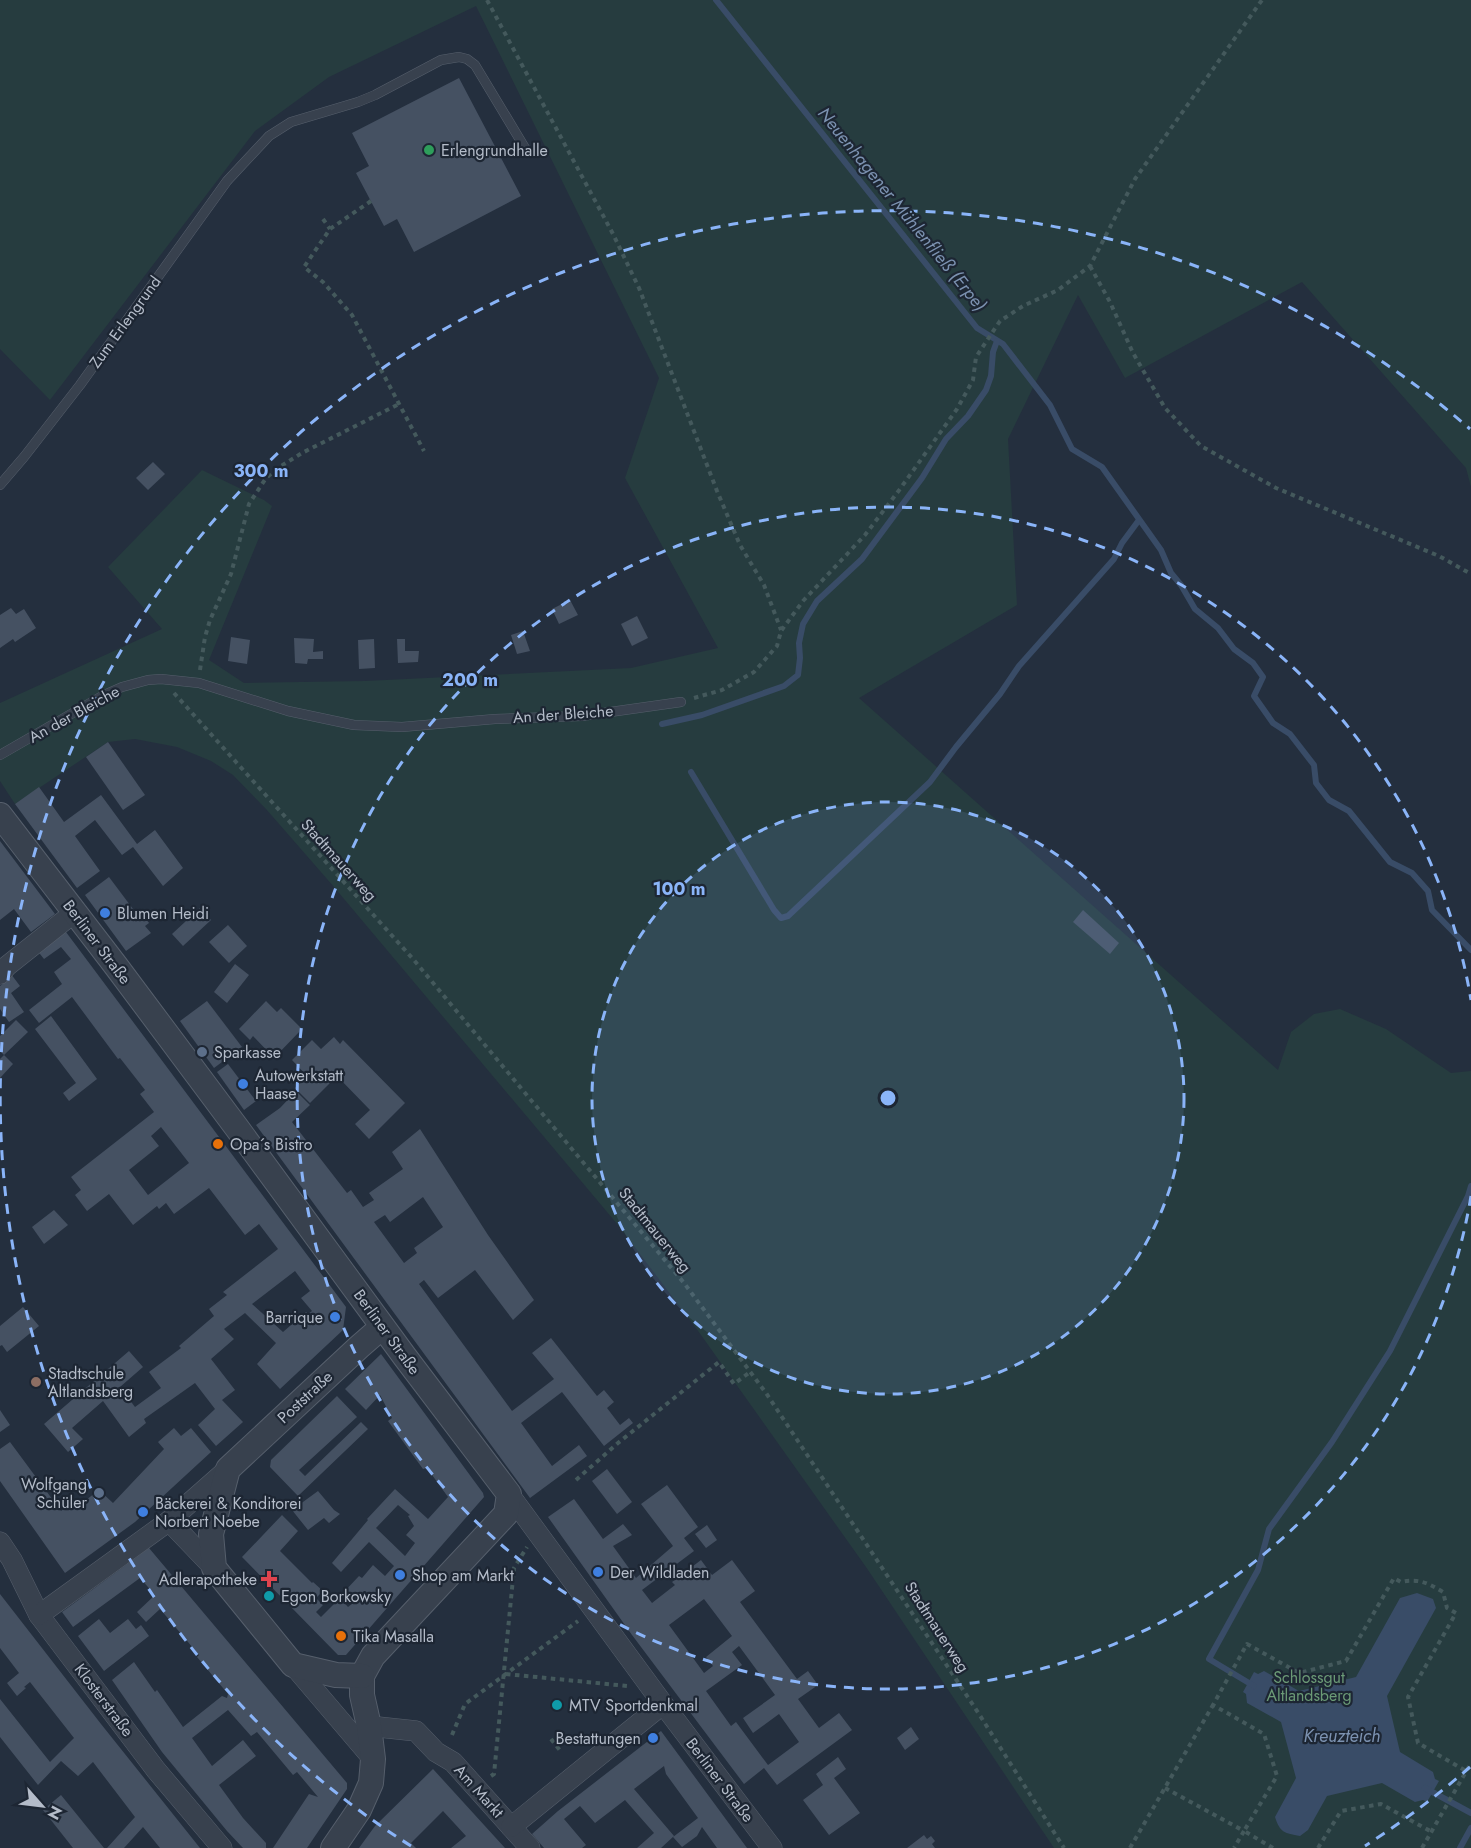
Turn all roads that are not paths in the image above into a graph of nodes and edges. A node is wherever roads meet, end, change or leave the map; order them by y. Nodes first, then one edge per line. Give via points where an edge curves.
1 (525, 148) dead end
2 (0, 485) edge
3 (681, 702) road end
4 (0, 755) edge
5 (1, 816) edge
6 (75, 912) junction
7 (0, 974) edge
8 (382, 1327) junction
9 (228, 1468) junction
10 (509, 1494) junction
11 (169, 1521) junction
12 (0, 1542) edge
13 (214, 1568) junction
14 (39, 1614) junction
15 (293, 1665) junction
16 (362, 1676) junction
17 (663, 1704) junction
18 (369, 1726) junction
19 (373, 1759) junction
20 (511, 1827) junction
21 (222, 1848) edge
22 (333, 1848) edge
23 (530, 1848) edge
24 (772, 1848) edge

1 - 2 lane, Zum Erlengrund via 475,65 467,59 450,57 358,102 291,122 270,136 227,181 80,385
3 - 4 lane, An der Bleiche via 582,716 495,718 402,727 354,725 288,711 199,683 148,680 104,694
5 - 6 street, Berliner Straße
6 - 7 street
6 - 8 street, Berliner Straße
8 - 9 street, Poststraße
8 - 10 street, Berliner Straße
9 - 11 street, Poststraße
9 - 13 street via 211,1534
10 - 16 street via 506,1514 373,1656
10 - 17 street, Berliner Straße
11 - 13 street
11 - 14 street, Poststraße
12 - 14 street, Klosterstraße
13 - 15 street
14 - 21 street, Klosterstraße via 156,1770
15 - 16 street via 336,1675
15 - 19 street
16 - 18 street
17 - 20 street, Am Markt
17 - 24 street, Berliner Straße
18 - 19 street
18 - 20 street, Am Markt via 416,1731 436,1752 453,1762
19 - 22 street via 371,1783 359,1810
20 - 23 street

